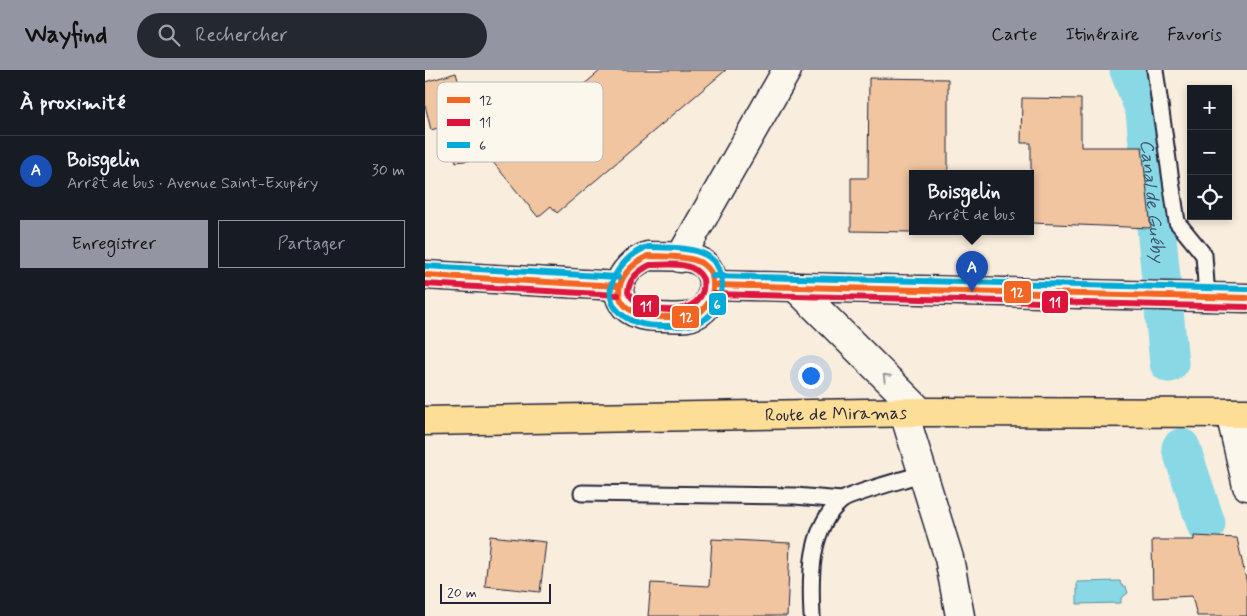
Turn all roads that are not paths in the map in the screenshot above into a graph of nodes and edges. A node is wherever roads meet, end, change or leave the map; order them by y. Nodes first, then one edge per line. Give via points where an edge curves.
1 (787, 70) edge
2 (1155, 70) edge
3 (680, 258) junction
4 (425, 275) edge
5 (713, 285) junction
6 (618, 286) junction
7 (795, 287) junction
8 (1207, 298) junction
9 (1247, 298) edge
10 (912, 412) junction
11 (1238, 413) edge
12 (425, 421) edge
13 (924, 474) junction
14 (1247, 486) edge
15 (582, 493) dead end
16 (841, 500) junction
17 (812, 616) edge
18 (960, 616) edge

1 - 3 street
2 - 8 lane via 1177,222 1204,255
3 - 5 street via 702,263 709,271
3 - 6 street via 648,256 637,260 622,276
4 - 6 street
5 - 6 street via 709,304 687,317 642,315 626,306
5 - 7 street
7 - 8 street
10 -> 7 street
8 - 9 street
10 - 11 main road, Route de Miramas
10 - 12 main road, Route de Miramas
10 - 13 street
11 - 14 street
13 - 16 lane
13 - 18 street via 949,558
15 - 16 lane via 795,496
16 - 17 lane via 819,530 811,586

